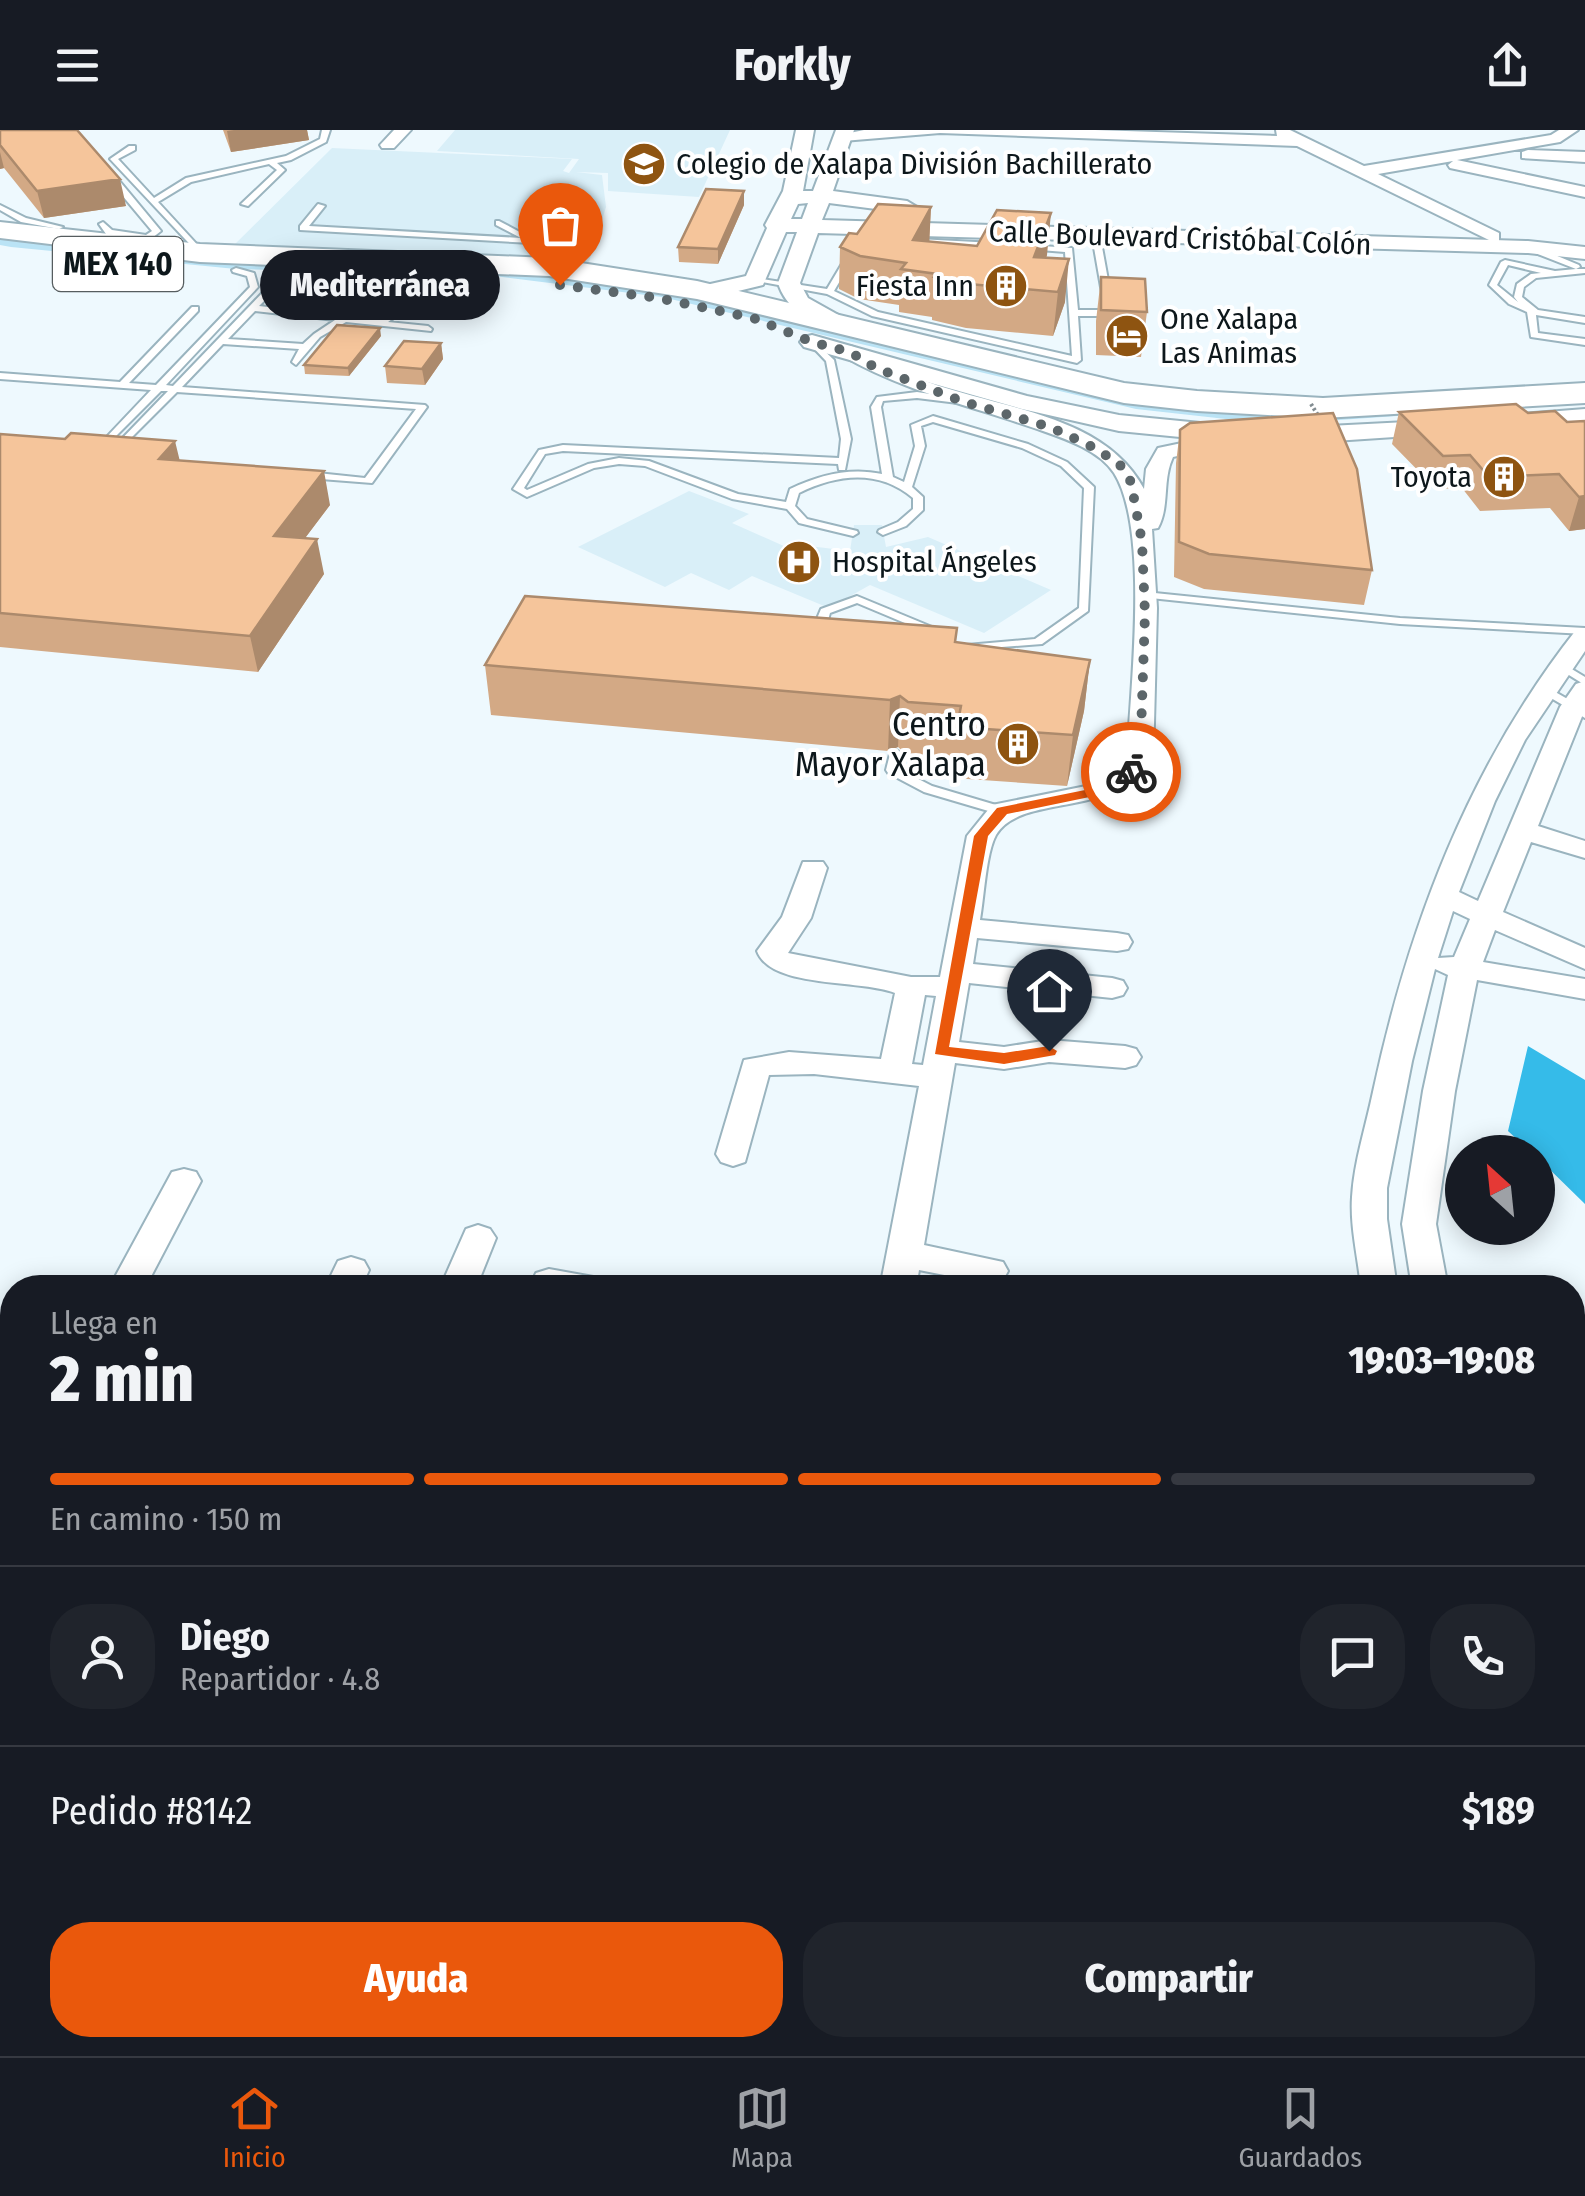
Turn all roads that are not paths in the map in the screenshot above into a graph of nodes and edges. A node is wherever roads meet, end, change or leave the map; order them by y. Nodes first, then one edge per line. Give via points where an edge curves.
1 (326, 130) edge
2 (403, 130) edge
3 (804, 130) edge
4 (934, 130) edge
5 (945, 130) edge
6 (1279, 130) edge
7 (1570, 130) edge
8 (1075, 131) edge
9 (844, 133) edge
10 (1302, 140) junction
11 (388, 145) dead end
12 (132, 148) dead end
13 (1478, 154) junction
14 (1564, 156) junction
15 (1585, 157) edge
16 (1437, 161) junction
17 (271, 162) junction
18 (106, 170) edge
19 (1365, 171) junction
20 (1585, 182) edge
21 (1585, 192) edge
22 (823, 196) junction
23 (790, 198) junction
24 (152, 202) junction
25 (245, 204) dead end
26 (321, 206) dead end
27 (0, 207) edge
28 (310, 221) junction
29 (498, 222) dead end
30 (103, 224) dead end
31 (776, 225) junction
32 (809, 227) junction
33 (60, 228) dead end
34 (0, 230) edge
35 (520, 234) junction
36 (1585, 235) edge
37 (1096, 236) junction
38 (1549, 236) junction
39 (1493, 237) junction
40 (862, 238) edge
41 (533, 241) junction
42 (190, 242) junction
43 (144, 244) junction
44 (1528, 247) junction
45 (854, 252) edge
46 (1585, 253) edge
47 (0, 254) edge
48 (1555, 261) junction
49 (236, 270) junction
50 (1585, 270) edge
51 (1556, 272) junction
52 (329, 273) junction
53 (595, 274) junction
54 (755, 280) junction
55 (789, 283) junction
56 (430, 289) dead end
57 (705, 292) junction
58 (253, 308) junction
59 (194, 309) dead end
60 (1532, 310) junction
61 (1074, 314) junction
62 (347, 318) junction
63 (753, 318) junction
64 (825, 319) junction
65 (1585, 320) edge
66 (382, 322) junction
67 (428, 329) dead end
68 (221, 341) junction
69 (1585, 342) edge
70 (303, 347) junction
71 (850, 352) junction
72 (296, 362) dead end
73 (0, 376) edge
74 (122, 385) junction
75 (160, 388) junction
76 (174, 389) junction
77 (1585, 393) edge
78 (964, 402) junction
79 (1585, 414) edge
80 (1536, 421) junction
81 (1585, 433) edge
82 (1248, 438) edge
83 (1107, 456) junction
84 (109, 457) junction
85 (124, 458) edge
86 (1160, 458) junction
87 (842, 468) junction
88 (297, 474) edge
89 (888, 478) junction
90 (908, 486) junction
91 (790, 506) junction
92 (853, 532) dead end
93 (883, 532) dead end
94 (1142, 542) junction
95 (1145, 595) junction
96 (1585, 633) edge
97 (842, 634) edge
98 (946, 639) edge
99 (956, 648) edge
100 (1560, 664) junction
101 (1544, 689) junction
102 (1582, 698) edge
103 (896, 754) dead end
104 (1494, 779) junction
105 (1540, 788) junction
106 (1002, 811) junction
107 (1466, 838) junction
108 (1519, 840) junction
109 (1585, 850) edge
110 (813, 868) dead end
111 (1443, 896) junction
112 (1486, 917) junction
113 (963, 927) junction
114 (1117, 942) dead end
115 (1424, 956) junction
116 (1585, 959) edge
117 (1464, 970) junction
118 (953, 980) junction
119 (911, 988) junction
120 (1112, 988) dead end
121 (1585, 989) edge
122 (1124, 1057) dead end
123 (938, 1064) junction
124 (894, 1072) junction
125 (733, 1154) dead end
126 (184, 1181) dead end
127 (478, 1238) dead end
128 (990, 1270) dead end
129 (901, 1271) edge
130 (133, 1275) edge
131 (464, 1275) edge
132 (1378, 1275) edge
133 (1428, 1275) edge

1 - 17 lane via 306,150
2 - 11 street
3 - 23 street
4 - 9 street
5 - 8 street
6 - 10 street
7 - 13 street via 1556,139
8 - 10 street
9 - 22 street
10 - 19 street
12 - 24 lane via 114,159
13 - 14 street
13 - 16 street
14 - 15 street
14 - 20 street
16 - 19 street
16 - 21 street
17 - 24 lane via 189,180
17 - 25 lane via 282,170
18 - 43 lane via 157,231
19 - 39 street
22 - 23 street, Calle Boulevard Cristóbal Colón
22 - 32 street
22 - 39 street, Calle Boulevard Cristóbal Colón via 1020,223
23 - 31 street
24 - 42 lane
26 - 28 lane
27 - 33 lane
28 - 35 lane
28 - 41 lane via 303,228
29 - 35 lane
30 - 43 lane
31 - 32 street, Calle Boulevard Cristóbal Colón
31 - 54 street
32 - 37 street, Calle Boulevard Cristóbal Colón
32 - 55 street
34 - 43 highway, MEX 140
35 - 41 lane
36 - 38 street, Calle Boulevard Cristóbal Colón
37 - 44 street, Calle Boulevard Cristóbal Colón
37 - 61 lane via 1110,313
38 - 39 street, Calle Boulevard Cristóbal Colón
38 - 44 street
40 - 61 lane via 1069,250
41 - 53 lane
42 - 43 highway, MEX 140
42 - 53 highway, MEX 140
44 - 46 street, Calle Boulevard Cristóbal Colón
44 - 48 lane
45 - 64 lane
47 - 49 highway, MEX 140
48 - 50 lane
48 - 51 lane
49 - 52 highway, MEX 140
49 - 75 lane via 251,275 254,287
50 - 51 lane
51 - 60 lane via 1520,286 1518,298
51 - 60 lane via 1500,266 1493,286 1506,302
52 - 58 lane via 277,285
52 - 63 highway, MEX 140 via 536,283
53 - 57 highway, MEX 140
54 - 55 lane
54 - 57 street
55 - 64 street via 799,304
56 - 66 lane
57 - 64 highway, MEX 140
58 - 62 lane
58 - 68 lane
59 - 74 lane
60 - 65 lane
60 - 69 lane via 1534,335
61 - 64 lane via 1077,360 875,314
62 - 66 lane
62 - 70 lane
63 - 64 highway
63 - 79 highway, MEX 140 via 1135,413 1244,425 1346,426
64 - 71 street
64 - 77 highway, MEX 140 via 1124,393 1197,401 1323,408
64 - 87 lane via 846,439
66 - 67 lane
68 - 70 lane
68 - 76 lane
70 - 72 lane
71 - 78 street
71 - 80 street via 1119,424 1262,437
73 - 74 lane
74 - 75 lane
75 - 76 lane
75 - 84 lane via 94,456
76 - 84 lane
76 - 88 lane via 422,406 368,480
78 - 83 street via 1050,427
78 - 89 lane via 880,399
79 - 80 street
80 - 81 street
82 - 86 street via 1185,446
83 - 86 street
83 - 94 street via 1131,482
84 - 85 lane
86 - 94 street via 1155,510
87 - 89 lane
87 - 91 lane via 794,491
87 - 91 lane via 563,448 542,452 518,489 527,494 590,466 619,461 646,463 736,497
89 - 90 lane
90 - 93 lane via 918,510
90 - 99 lane via 920,446 916,425 933,419 1026,446 1064,464 1089,487 1084,610 1038,642
91 - 92 lane via 803,521
94 - 95 street
95 - 96 lane
95 - 106 street via 1140,762 1099,791
96 - 100 street
97 - 98 lane via 822,621 826,611 857,600
100 - 101 street
100 - 102 lane
101 - 102 lane
101 - 104 street
102 - 105 street
103 - 106 lane via 892,770 928,790
104 - 105 street
104 - 107 street
105 - 108 street
106 - 113 street via 981,836
107 - 108 street
107 - 111 street
108 - 109 street
108 - 112 street
110 - 119 street via 796,918 772,951 775,959
111 - 112 street
111 - 115 street
112 - 116 street
112 - 117 street
113 - 114 street
113 - 118 street
115 - 117 street
115 - 132 street via 1394,1064 1369,1198
117 - 121 street
117 - 133 street via 1419,1224
118 - 119 street
118 - 120 street
118 - 123 street
119 - 124 street
122 - 123 street via 1049,1051
123 - 124 street
123 - 129 street
124 - 125 street via 764,1063 755,1068
126 - 130 street
127 - 131 street
128 - 129 street

